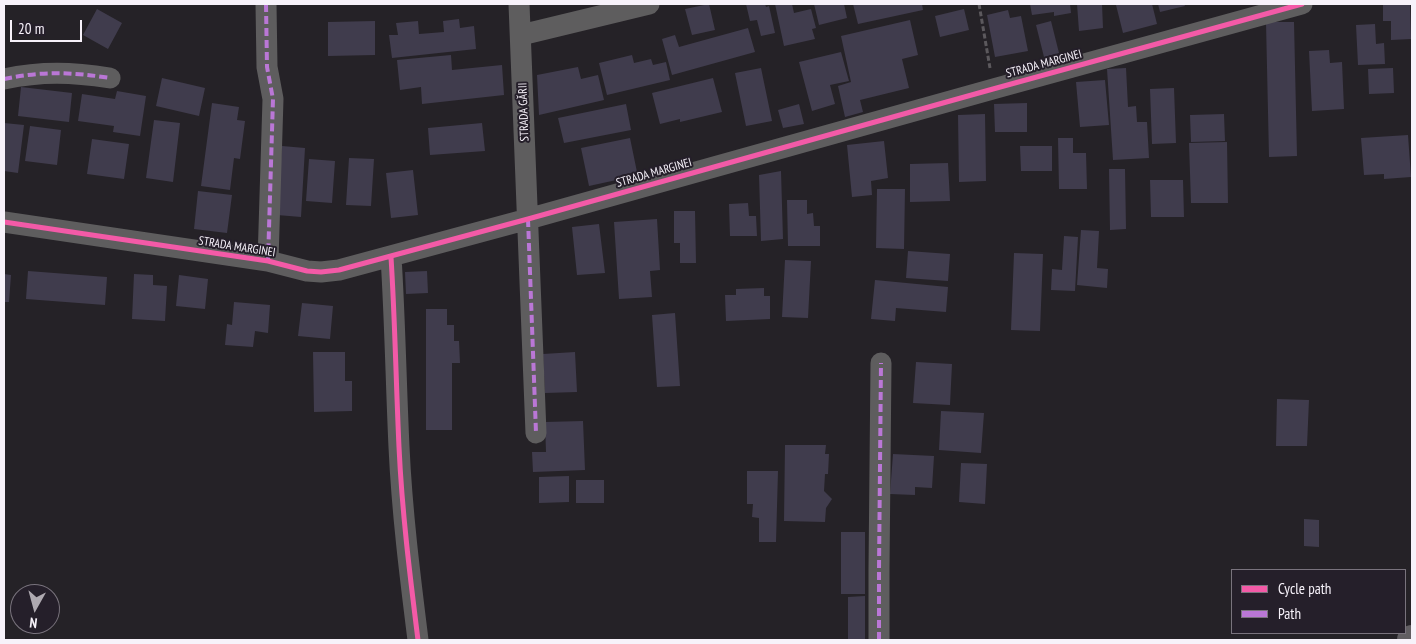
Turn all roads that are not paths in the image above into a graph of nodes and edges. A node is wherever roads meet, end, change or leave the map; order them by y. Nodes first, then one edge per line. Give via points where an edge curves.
1 (266, 4) edge
2 (520, 4) edge
3 (649, 4) edge
4 (1302, 4) edge
5 (521, 35) junction
6 (110, 78) dead end
7 (4, 79) edge
8 (528, 219) junction
9 (4, 222) edge
10 (391, 257) junction
11 (268, 261) junction
12 (880, 363) dead end
13 (536, 433) dead end
14 (418, 640) edge
15 (880, 640) edge

1 - 11 street via 267,67 273,99
2 - 5 street, STRADA GĂRII
3 - 5 street
4 - 8 street, STRADA MARGINEI
5 - 8 street, STRADA GĂRII
6 - 7 street via 48,73
8 - 10 street, STRADA MARGINEI
8 - 13 street, STRADA GĂRII
9 - 11 street, STRADA MARGINEI
10 - 11 street, STRADA MARGINEI via 321,272
10 - 14 street via 399,448
12 - 15 street

